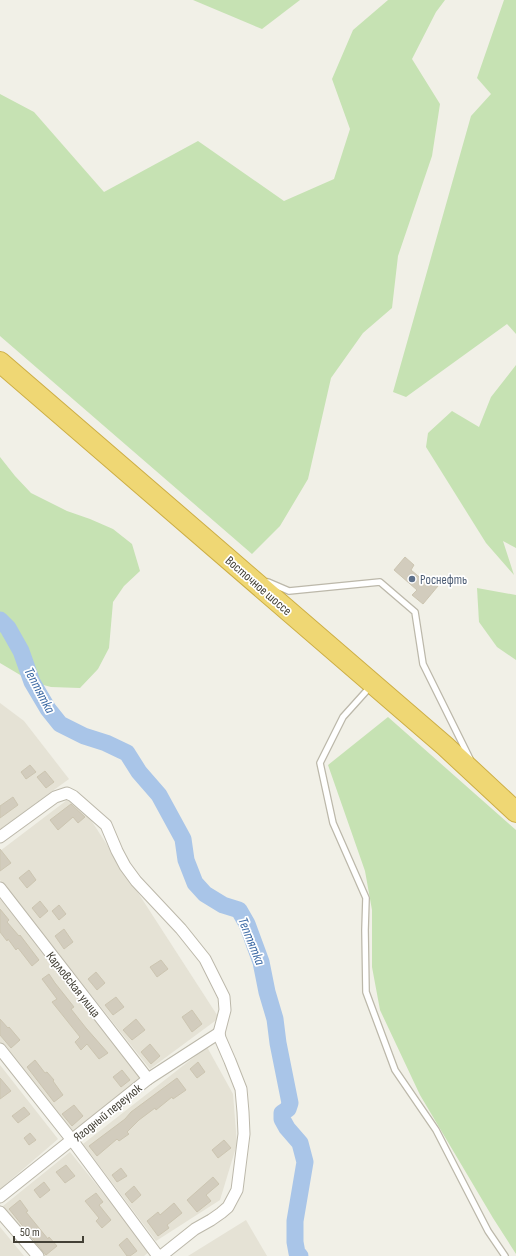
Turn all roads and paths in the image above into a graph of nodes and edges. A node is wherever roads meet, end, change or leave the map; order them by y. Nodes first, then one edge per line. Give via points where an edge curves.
1 (0, 362) edge
2 (245, 573) junction
3 (373, 684) junction
4 (480, 779) junction
5 (516, 812) edge
6 (0, 837) edge
7 (0, 888) edge
8 (219, 1033) junction
9 (0, 1049) edge
10 (148, 1079) junction
11 (72, 1140) junction
12 (0, 1197) edge
13 (0, 1212) edge
14 (38, 1256) edge
15 (159, 1256) edge
16 (505, 1256) edge

1 - 2 highway, Восточное шоссе
2 - 3 highway, Восточное шоссе
2 - 4 lane via 289,591 380,582 415,612 423,664
3 - 4 highway, Восточное шоссе
3 - 16 lane via 343,716 320,763 333,823 366,898 366,992 395,1070 436,1130 488,1231
4 - 5 highway, Восточное шоссе
6 - 8 street via 55,797 67,794 73,796 106,825 125,866 136,881 205,959 224,997 225,1010
7 - 10 street, Карловская улица
8 - 10 street, Ягодный переулок
8 - 15 street via 241,1089 244,1134 237,1190 221,1213
9 - 11 street
10 - 11 street, Ягодный переулок
11 - 12 street, Ягодный переулок
11 - 15 street
13 - 14 street

